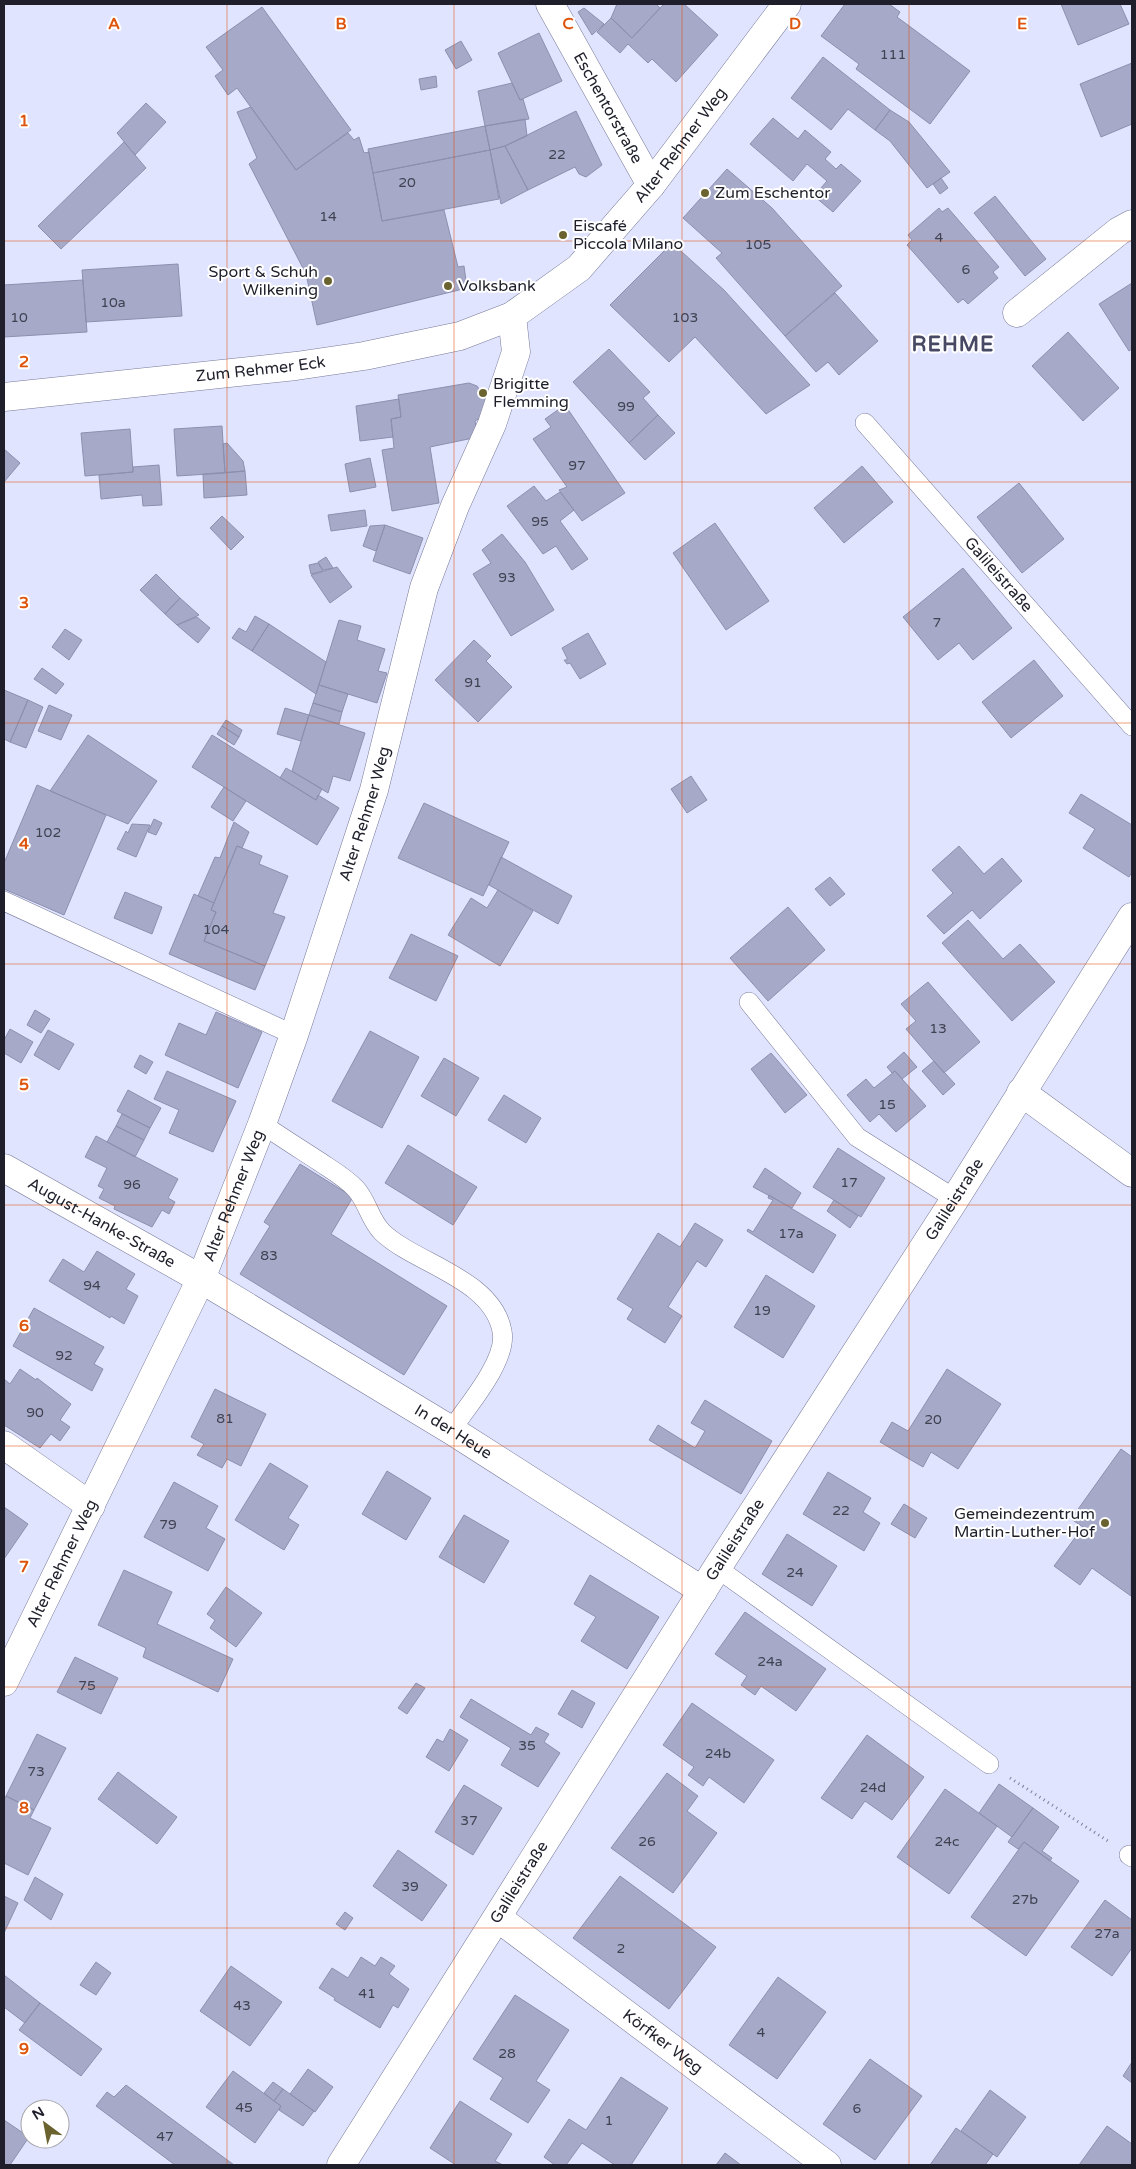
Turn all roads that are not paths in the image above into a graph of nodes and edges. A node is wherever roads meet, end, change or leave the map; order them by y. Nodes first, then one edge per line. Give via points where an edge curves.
1 (550, 4) edge
2 (787, 4) edge
3 (651, 185) junction
4 (1132, 224) edge
5 (1017, 313) dead end
6 (512, 316) junction
7 (4, 396) edge
8 (864, 423) dead end
9 (1132, 726) edge
10 (4, 901) edge
11 (1132, 917) edge
12 (749, 1002) dead end
13 (294, 1035) junction
14 (1021, 1092) junction
15 (262, 1124) junction
16 (4, 1168) edge
17 (1132, 1173) edge
18 (955, 1199) junction
19 (200, 1279) junction
20 (451, 1430) junction
21 (4, 1445) edge
22 (91, 1506) junction
23 (717, 1568) junction
24 (703, 1591) junction
25 (4, 1682) edge
26 (989, 1764) road end
27 (498, 1918) junction
28 (341, 2165) edge
29 (827, 2165) edge

1 - 3 street, Eschentorstraße
2 - 3 street, Alter Rehmer Weg
3 - 6 street, Alter Rehmer Weg via 579,268
4 - 5 street
6 - 7 street, Zum Rehmer Eck via 460,336 364,356
6 - 13 street, Alter Rehmer Weg via 516,352 492,424 455,506 424,588 374,790
8 - 9 lane, Galileistraße
10 - 13 lane
11 - 14 street, Galileistraße
12 - 18 lane via 857,1137
13 - 15 street, Alter Rehmer Weg
14 - 17 street
14 - 18 street, Galileistraße
15 - 19 street, Alter Rehmer Weg
15 - 20 lane via 340,1175 357,1190 381,1231 396,1243 464,1281 492,1307 502,1331 500,1351 489,1374
16 - 19 street, August-Hanke-Straße
18 - 23 street, Galileistraße
19 - 20 street, In der Heue
19 - 22 street, Alter Rehmer Weg
20 - 24 street, In der Heue
21 - 22 street
22 - 25 street, Alter Rehmer Weg
23 - 24 street, Galileistraße
23 - 26 lane
24 - 27 street, Galileistraße
27 - 28 street, Galileistraße
27 - 29 street, Körfker Weg

